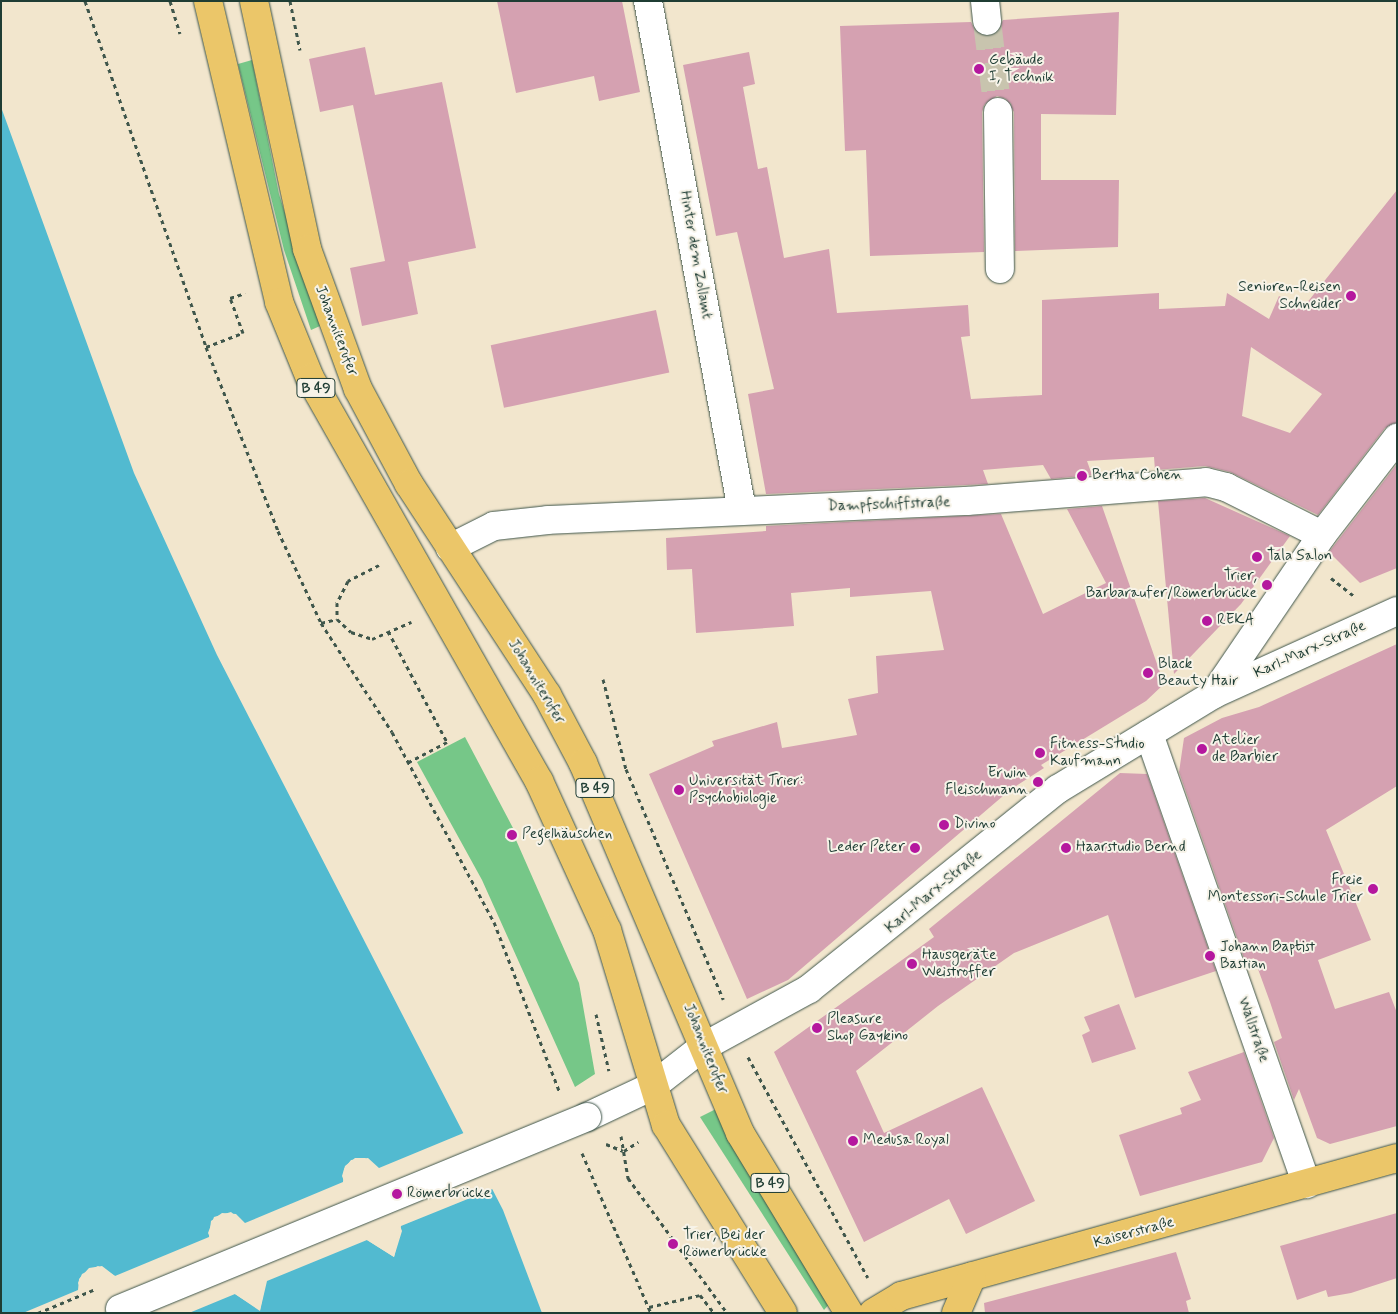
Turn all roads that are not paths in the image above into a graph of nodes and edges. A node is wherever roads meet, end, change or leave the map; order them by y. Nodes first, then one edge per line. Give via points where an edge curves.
1 (208, 1) edge
2 (254, 1) edge
3 (650, 12) edge
4 (998, 112) tunnel mouth
5 (1000, 269) dead end
6 (1397, 438) edge
7 (742, 510) junction
8 (1322, 535) junction
9 (450, 548) junction
10 (427, 607) junction
11 (1389, 615) edge
12 (1214, 694) junction
13 (1149, 734) junction
14 (703, 1047) junction
15 (653, 1086) junction
16 (1397, 1158) edge
17 (1307, 1184) junction
18 (972, 1276) junction
19 (878, 1310) edge
20 (112, 1313) edge
21 (783, 1313) edge
22 (849, 1313) edge
23 (956, 1313) edge

1 - 10 main road, B 49 via 279,302 310,378
2 - 9 main road, Johanniterufer / B 49 via 290,184 334,331 383,439
3 - 7 street, Hinter dem Zollamt
4 - 5 street
6 - 8 street, Karl-Marx-Straße
7 - 8 street, Dampfschiffstraße via 967,501 1206,482 1226,487
7 - 9 street, Dampfschiffstraße via 494,526
8 - 12 street, Karl-Marx-Straße
9 - 10 main road via 434,574
9 - 14 main road, Johanniterufer / B 49 via 547,696 583,763
10 - 15 main road, B 49 via 493,694 590,890 607,930
11 - 12 street, Karl-Marx-Straße
12 - 13 street, Karl-Marx-Straße
13 - 14 street, Karl-Marx-Straße via 1058,789 809,989
13 - 17 street, Wallstraße
14 - 15 street, Karl-Marx-Straße
14 - 22 main road, Johanniterufer / B 49 via 753,1157
15 - 20 street, bridge via 587,1117
15 - 21 main road, B 49 via 666,1125
16 - 17 main road, Kaiserstraße
17 - 18 main road, Kaiserstraße
18 - 19 main road, Kaiserstraße via 901,1296
18 - 23 main road

